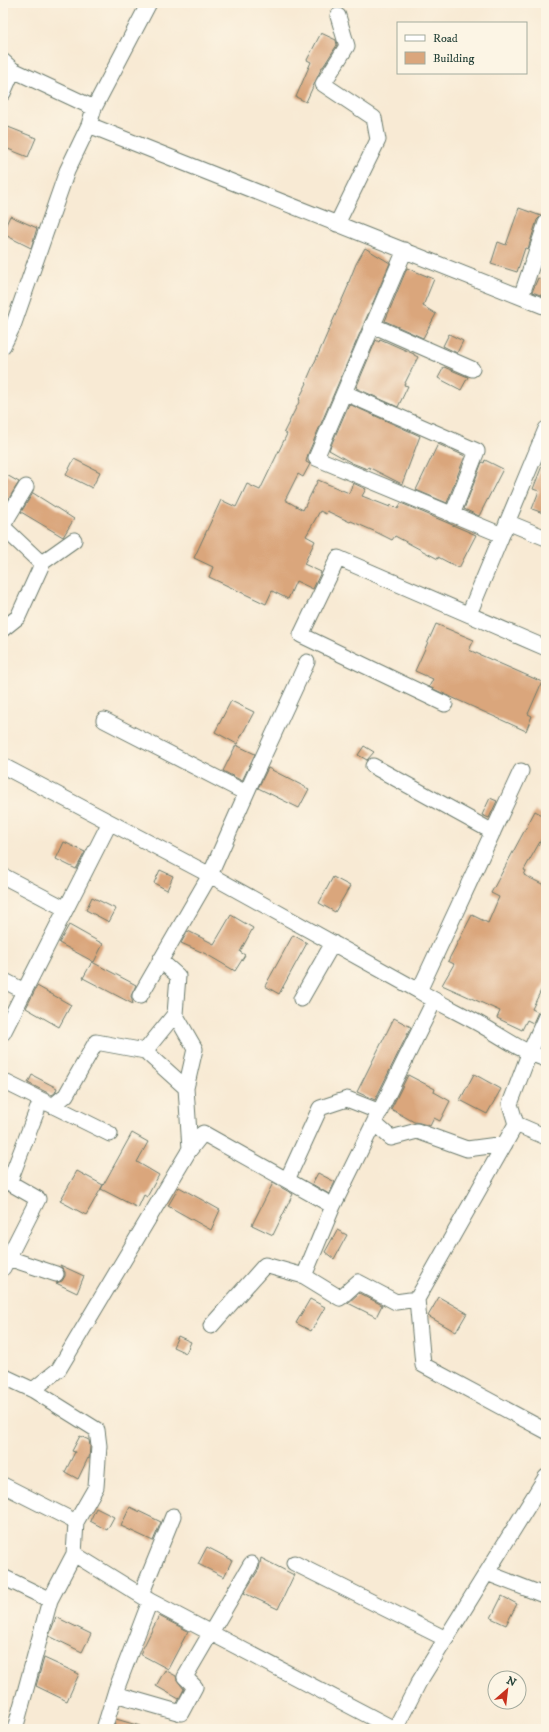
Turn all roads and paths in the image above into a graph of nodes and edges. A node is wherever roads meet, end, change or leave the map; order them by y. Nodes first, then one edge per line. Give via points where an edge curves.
1 (149, 3) edge
2 (338, 16) dead end
3 (8, 66) edge
4 (3, 93) edge
5 (94, 108) junction
6 (89, 125) junction
7 (546, 223) edge
8 (337, 224) junction
9 (404, 250) junction
10 (521, 297) junction
11 (546, 307) edge
12 (372, 325) junction
13 (3, 346) edge
14 (472, 369) dead end
15 (345, 393) junction
16 (546, 429) edge
17 (26, 487) dead end
18 (452, 515) junction
19 (3, 526) edge
20 (505, 529) junction
21 (546, 538) edge
22 (74, 540) dead end
23 (42, 564) junction
24 (469, 614) junction
25 (3, 629) edge
26 (546, 648) edge
27 (307, 662) dead end
28 (445, 704) dead end
29 (104, 720) dead end
30 (3, 766) edge
31 (373, 766) dead end
32 (521, 771) dead end
33 (246, 793) junction
34 (109, 824) junction
35 (493, 832) junction
36 (210, 875) junction
37 (3, 876) edge
38 (66, 909) junction
39 (333, 943) junction
40 (160, 960) junction
41 (3, 980) edge
42 (419, 991) junction
43 (24, 992) junction
44 (140, 996) dead end
45 (301, 1000) dead end
46 (434, 1001) junction
47 (175, 1014) junction
48 (546, 1016) edge
49 (3, 1033) edge
50 (145, 1051) junction
51 (529, 1054) junction
52 (546, 1059) edge
53 (3, 1081) edge
54 (186, 1088) junction
55 (47, 1103) junction
56 (377, 1117) junction
57 (516, 1124) junction
58 (110, 1134) dead end
59 (546, 1137) edge
60 (505, 1144) junction
61 (188, 1152) junction
62 (287, 1180) junction
63 (6, 1181) edge
64 (333, 1206) junction
65 (5, 1262) edge
66 (56, 1274) dead end
67 (304, 1276) junction
68 (417, 1299) junction
69 (211, 1326) dead end
70 (3, 1376) edge
71 (34, 1390) junction
72 (546, 1431) edge
73 (546, 1477) edge
74 (3, 1484) edge
75 (174, 1516) dead end
76 (76, 1522) junction
77 (74, 1554) junction
78 (294, 1563) dead end
79 (251, 1564) dead end
80 (487, 1573) junction
81 (3, 1577) edge
82 (546, 1596) edge
83 (145, 1598) junction
84 (50, 1600) junction
85 (211, 1633) junction
86 (446, 1639) junction
87 (115, 1694) junction
88 (15, 1729) edge
89 (104, 1729) edge
90 (394, 1729) edge

1 - 5 street
2 - 8 street via 347,46 322,84 374,118 378,140
3 - 4 street
3 - 5 street
5 - 6 street
6 - 8 street
6 - 13 street via 67,171 13,326
7 - 10 street
8 - 9 street
9 - 10 street
9 - 12 street
10 - 11 street
12 - 14 street
12 - 15 street
15 - 18 street via 477,451
15 - 18 street via 316,458
16 - 20 street
17 - 19 street
18 - 20 street
19 - 23 street
20 - 21 street
20 - 24 street
22 - 23 street
23 - 25 street via 18,617
24 - 26 street
24 - 28 street via 338,558 301,635
27 - 33 street
29 - 33 street
30 - 34 street
31 - 35 street
32 - 35 street
33 - 36 street
34 - 36 street
34 - 38 street
35 - 42 street
36 - 39 street
36 - 40 street
37 - 38 street
38 - 43 street
39 - 42 street
39 - 45 street
40 - 44 street
40 - 47 street via 178,976
41 - 43 street
42 - 46 street
43 - 49 street
46 - 51 street via 483,1026
46 - 56 street
47 - 50 street
47 - 54 street via 195,1049
48 - 51 street
50 - 54 street
50 - 55 street via 96,1042 66,1095
51 - 52 street
51 - 57 street via 510,1104
53 - 55 street
54 - 61 street via 190,1149
55 - 58 street
55 - 63 street
56 - 60 street via 391,1138 417,1131 467,1149
56 - 62 street via 347,1099 320,1108
56 - 64 street
57 - 59 street
57 - 60 street
60 - 68 street
61 - 62 street via 203,1133
61 - 71 street via 58,1369
62 - 64 street
63 - 65 street via 38,1199
64 - 67 street
65 - 66 street
67 - 68 street via 340,1298 358,1282 396,1302
67 - 69 street via 265,1265
68 - 72 street via 423,1365
70 - 71 street
71 - 76 street via 97,1430 99,1446 96,1487
73 - 80 street
74 - 76 street
75 - 83 street
76 - 77 street
77 - 83 street
77 - 84 street
78 - 86 street
79 - 85 street
80 - 82 street
80 - 86 street
81 - 84 street
83 - 85 street
83 - 87 street
84 - 88 street
85 - 87 street via 186,1677 195,1687 181,1713
85 - 90 street
86 - 90 street
87 - 89 street

